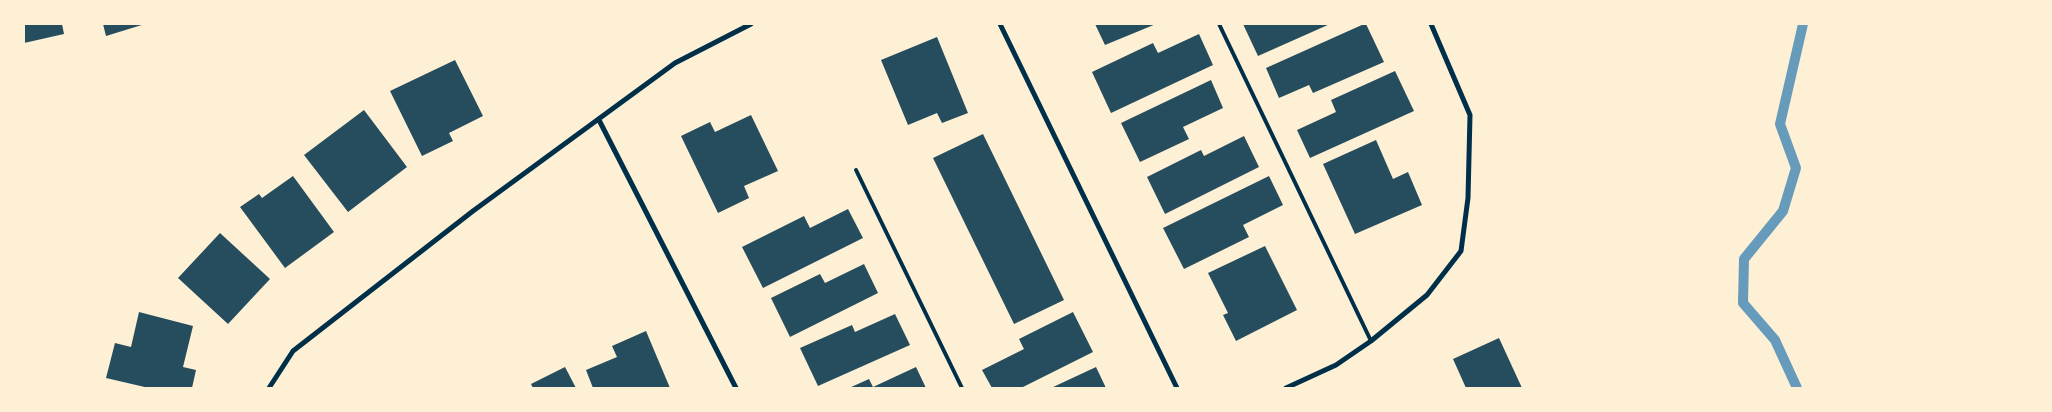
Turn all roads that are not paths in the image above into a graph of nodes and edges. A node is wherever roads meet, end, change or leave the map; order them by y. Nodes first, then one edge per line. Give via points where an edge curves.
1 (751, 24) edge
2 (1000, 24) edge
3 (1219, 24) edge
4 (1431, 24) edge
5 (599, 120) junction
6 (856, 170) dead end
7 (1372, 341) junction
8 (269, 388) edge
9 (736, 388) edge
10 (962, 388) edge
11 (1176, 388) edge
12 (1286, 388) edge

1 - 5 street via 675,63
2 - 11 street
3 - 7 lane
4 - 7 street via 1470,115 1468,198 1461,252 1427,295
5 - 8 street via 349,305 293,351
5 - 9 street
6 - 10 lane
7 - 12 street via 1336,365

